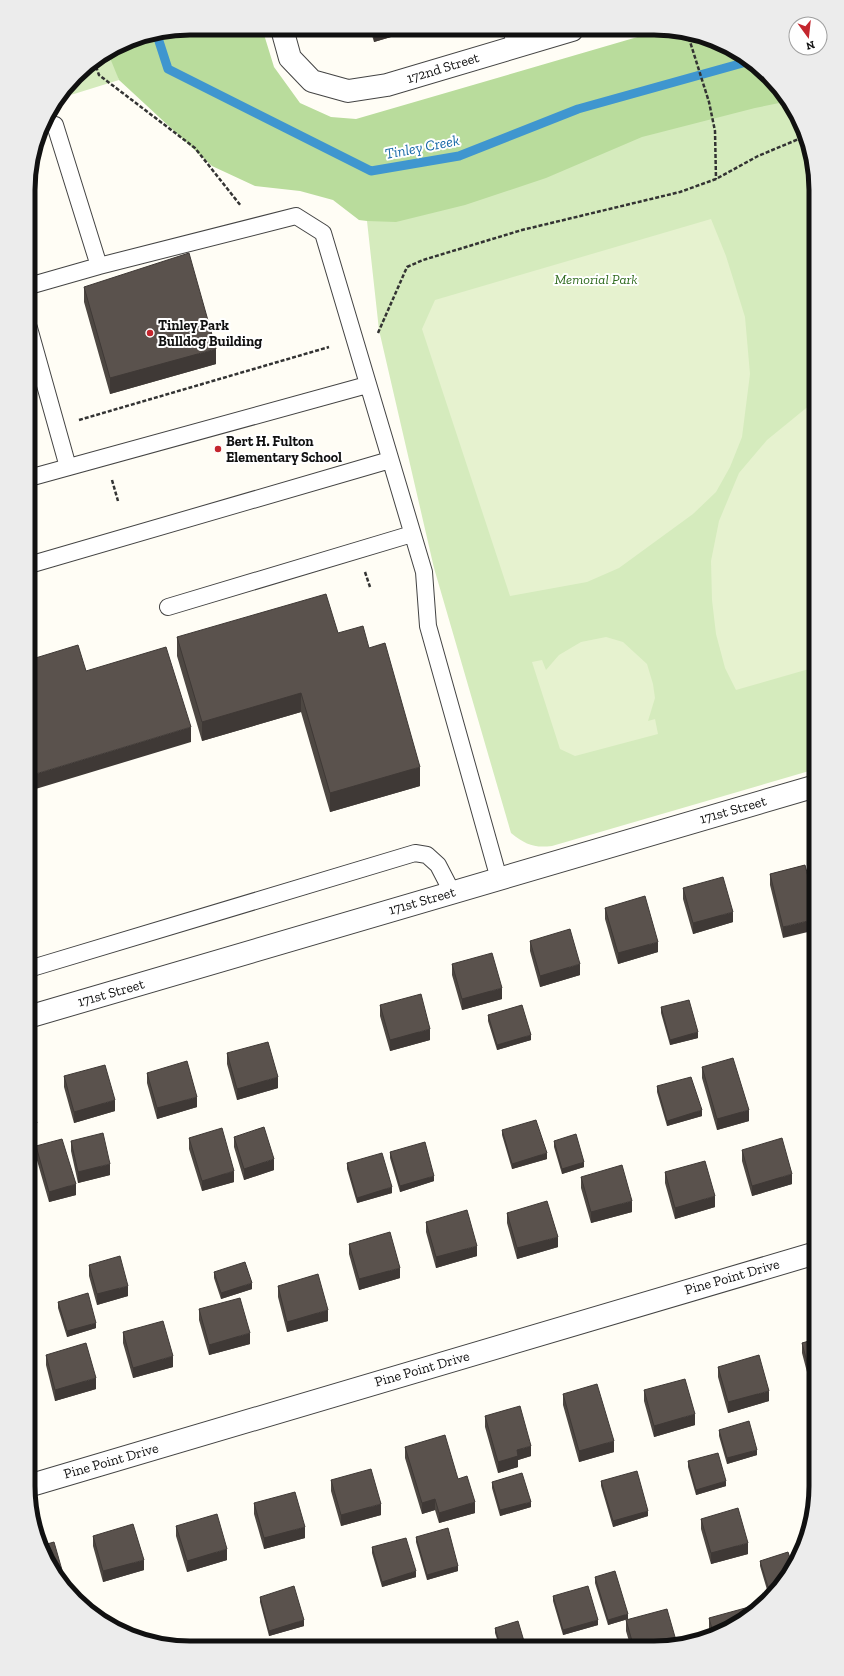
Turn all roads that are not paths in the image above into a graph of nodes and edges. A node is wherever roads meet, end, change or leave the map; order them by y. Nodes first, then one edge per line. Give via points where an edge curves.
1 (284, 35) edge
2 (535, 35) edge
3 (513, 38) edge
4 (50, 124) edge
5 (99, 266) junction
6 (35, 284) edge
7 (35, 350) edge
8 (367, 385) junction
9 (390, 460) junction
10 (68, 468) junction
11 (35, 476) edge
12 (412, 534) junction
13 (35, 563) edge
14 (168, 607) dead end
15 (809, 788) edge
16 (499, 879) junction
17 (452, 892) junction
18 (35, 967) edge
19 (35, 1015) edge
20 (809, 1255) edge
21 (35, 1484) edge

1 - 3 street, 172nd Street via 290,58 312,80 348,90 386,85
2 - 3 street, 172nd Street
4 - 5 lane via 54,125
5 - 6 lane
5 - 8 lane via 296,216 323,233
7 - 10 lane
8 - 9 lane
8 - 10 lane
9 - 12 lane
9 - 13 lane
10 - 11 lane
12 - 14 lane
12 - 16 lane via 424,572 428,626
15 - 16 street, 171st Street
16 - 17 street, 171st Street
17 - 18 lane via 438,865 427,855 415,853
17 - 19 street, 171st Street
20 - 21 street, Pine Point Drive

